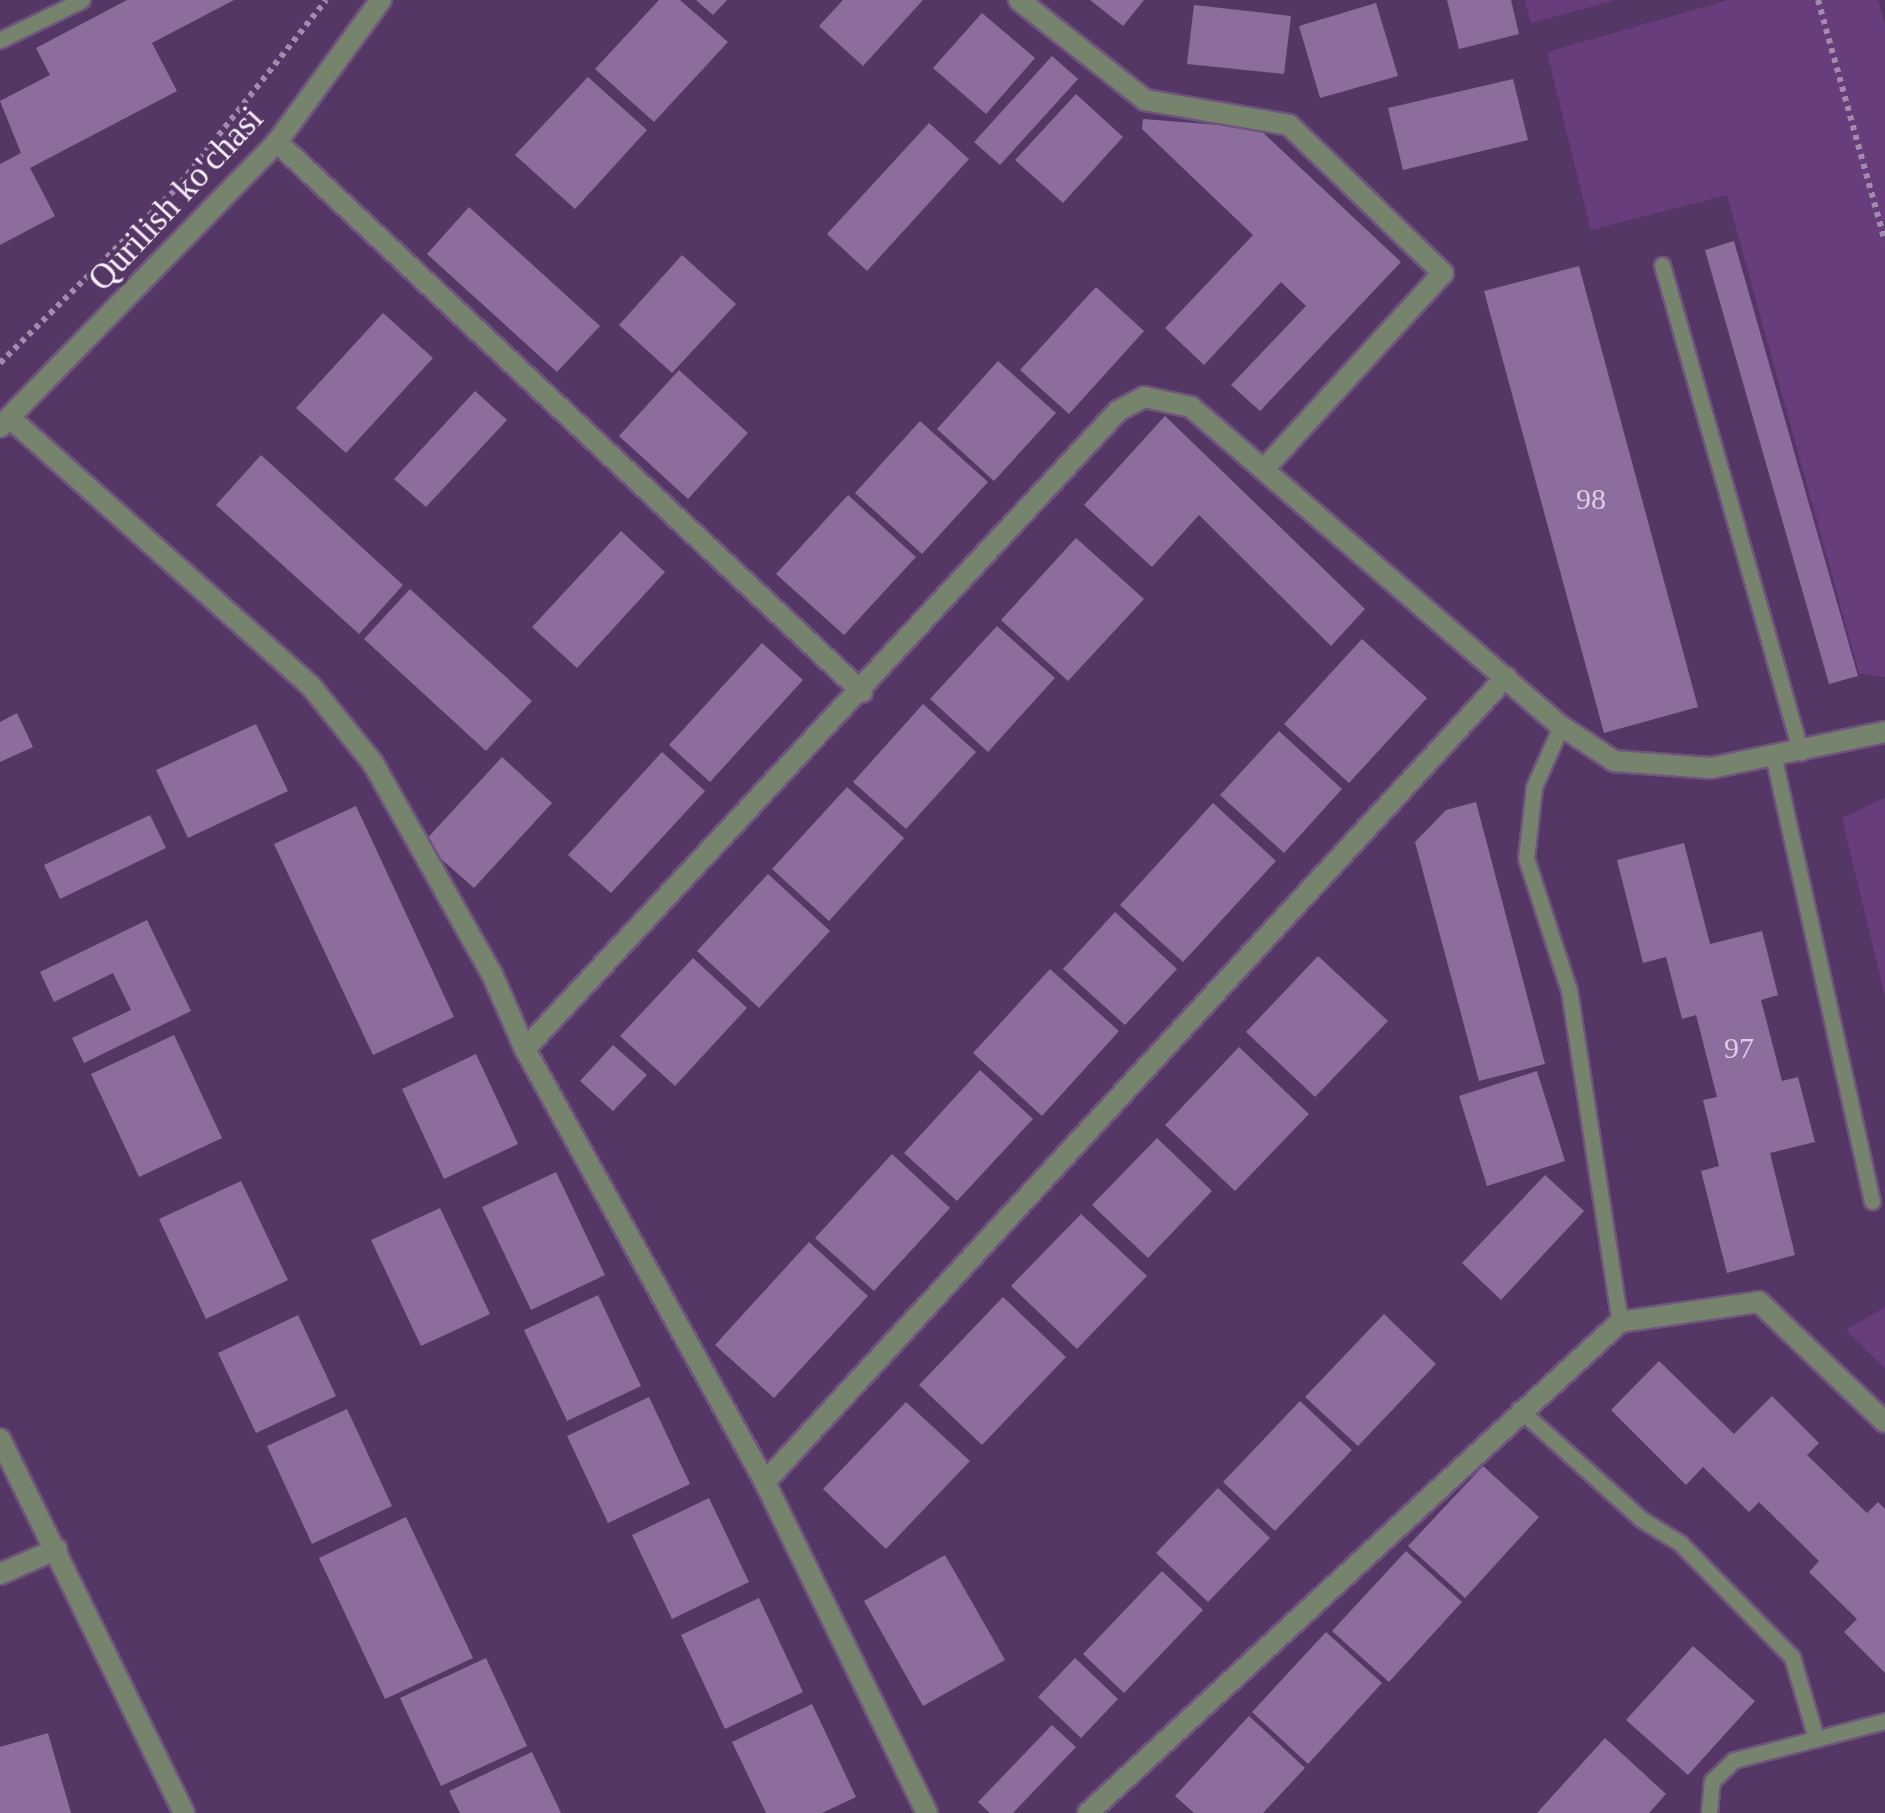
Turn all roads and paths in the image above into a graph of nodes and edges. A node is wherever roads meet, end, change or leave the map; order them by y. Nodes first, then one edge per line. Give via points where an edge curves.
1 (82, 0) edge
2 (326, 0) edge
3 (381, 0) edge
4 (1019, 0) edge
5 (1818, 0) edge
6 (0, 40) edge
7 (277, 142) junction
8 (1885, 242) edge
9 (1662, 265) dead end
10 (0, 364) edge
11 (5, 422) edge
12 (1264, 469) junction
13 (1506, 677) junction
14 (862, 692) junction
15 (1561, 726) junction
16 (1885, 732) edge
17 (1801, 752) junction
18 (1774, 759) junction
19 (525, 1049) junction
20 (1872, 1201) dead end
21 (1620, 1322) junction
22 (1519, 1409) junction
23 (1885, 1422) edge
24 (0, 1439) edge
25 (765, 1482) junction
26 (58, 1549) junction
27 (0, 1574) edge
28 (1885, 1721) edge
29 (1816, 1738) junction
30 (184, 1813) edge
31 (928, 1813) edge
32 (1088, 1813) edge
33 (1709, 1813) edge

1 - 6 lane
2 - 10 path via 175,190
3 - 7 street, Qurilish ko'chasi
4 - 12 street via 1145,100 1289,125 1443,274
5 - 8 path
7 - 11 street, Qurilish ko'chasi
7 - 14 street
9 - 17 lane
11 - 19 street via 310,685 372,763 492,974
12 - 13 street
12 - 14 street via 1182,402 1135,399
13 - 15 street
13 - 25 street
14 - 19 street
15 - 18 street via 1636,768
15 - 21 lane via 1534,787 1526,858 1569,990
16 - 17 street
17 - 18 street
18 - 20 lane
19 - 25 street
21 - 22 street
21 - 23 street via 1759,1302
22 - 29 lane via 1640,1520 1680,1543 1792,1657
22 - 32 street
24 - 26 street
25 - 31 street
26 - 27 street
26 - 30 street
28 - 29 lane
29 - 33 lane via 1734,1760 1712,1781

